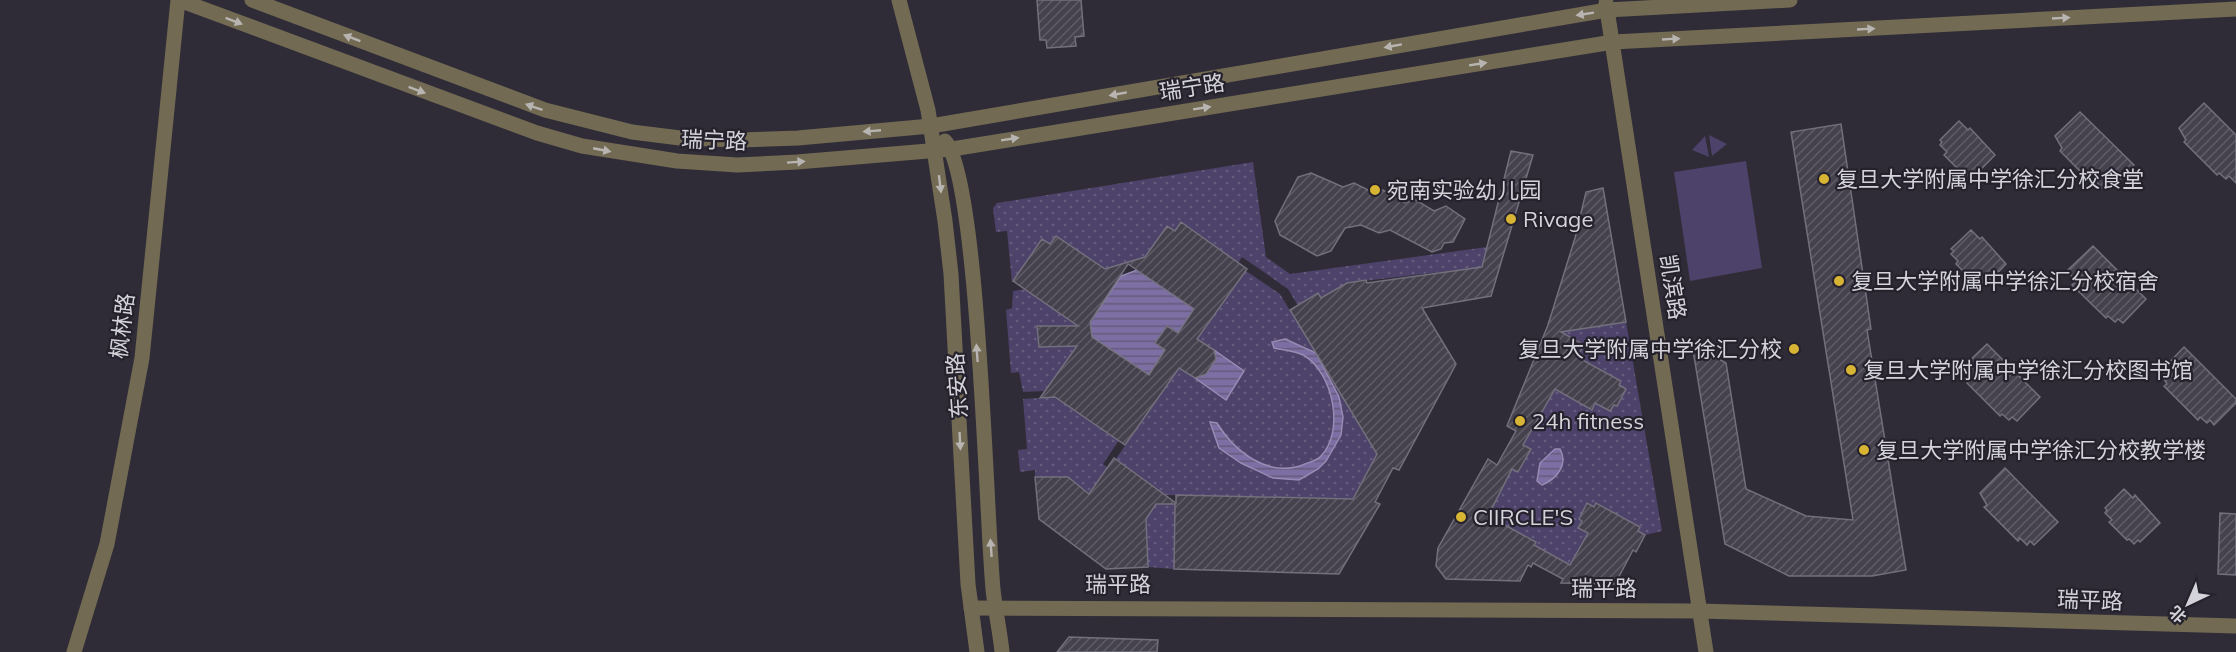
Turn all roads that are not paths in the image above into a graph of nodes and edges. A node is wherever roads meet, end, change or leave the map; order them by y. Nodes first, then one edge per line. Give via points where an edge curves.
1 (179, 0) edge
2 (252, 0) edge
3 (899, 0) edge
4 (1790, 0) edge
5 (1607, 5) edge
6 (2236, 9) edge
7 (1613, 42) junction
8 (931, 126) junction
9 (952, 149) junction
10 (934, 151) junction
11 (996, 606) junction
12 (971, 608) junction
13 (1699, 611) junction
14 (2236, 626) edge
15 (74, 652) edge
16 (977, 652) edge
17 (1002, 652) edge
18 (1706, 652) edge

1 -> 10 street, 瑞宁路 via 493,118 582,146 677,162 737,165
1 - 15 street, 枫林路 via 142,358 107,544
8 -> 2 street, 瑞宁路 via 739,140 632,132 545,111
3 - 8 street, 东安路
4 - 5 street, 瑞宁路
5 - 7 street, 凯滨路
5 -> 8 street, 瑞宁路
7 -> 6 street, 瑞宁路
9 -> 7 street, 瑞宁路
7 - 13 street, 凯滨路
8 - 9 street, 东安路
8 - 10 street, 东安路
9 - 10 street, 瑞宁路
11 -> 9 street, 东安路 via 971,261
10 -> 12 street, 东安路 via 951,274
11 - 12 street, 瑞平路
11 - 13 street, 瑞平路
11 - 17 street, 东安路
12 - 16 street, 东安路
13 - 14 street, 瑞平路
13 - 18 street, 凯滨路

